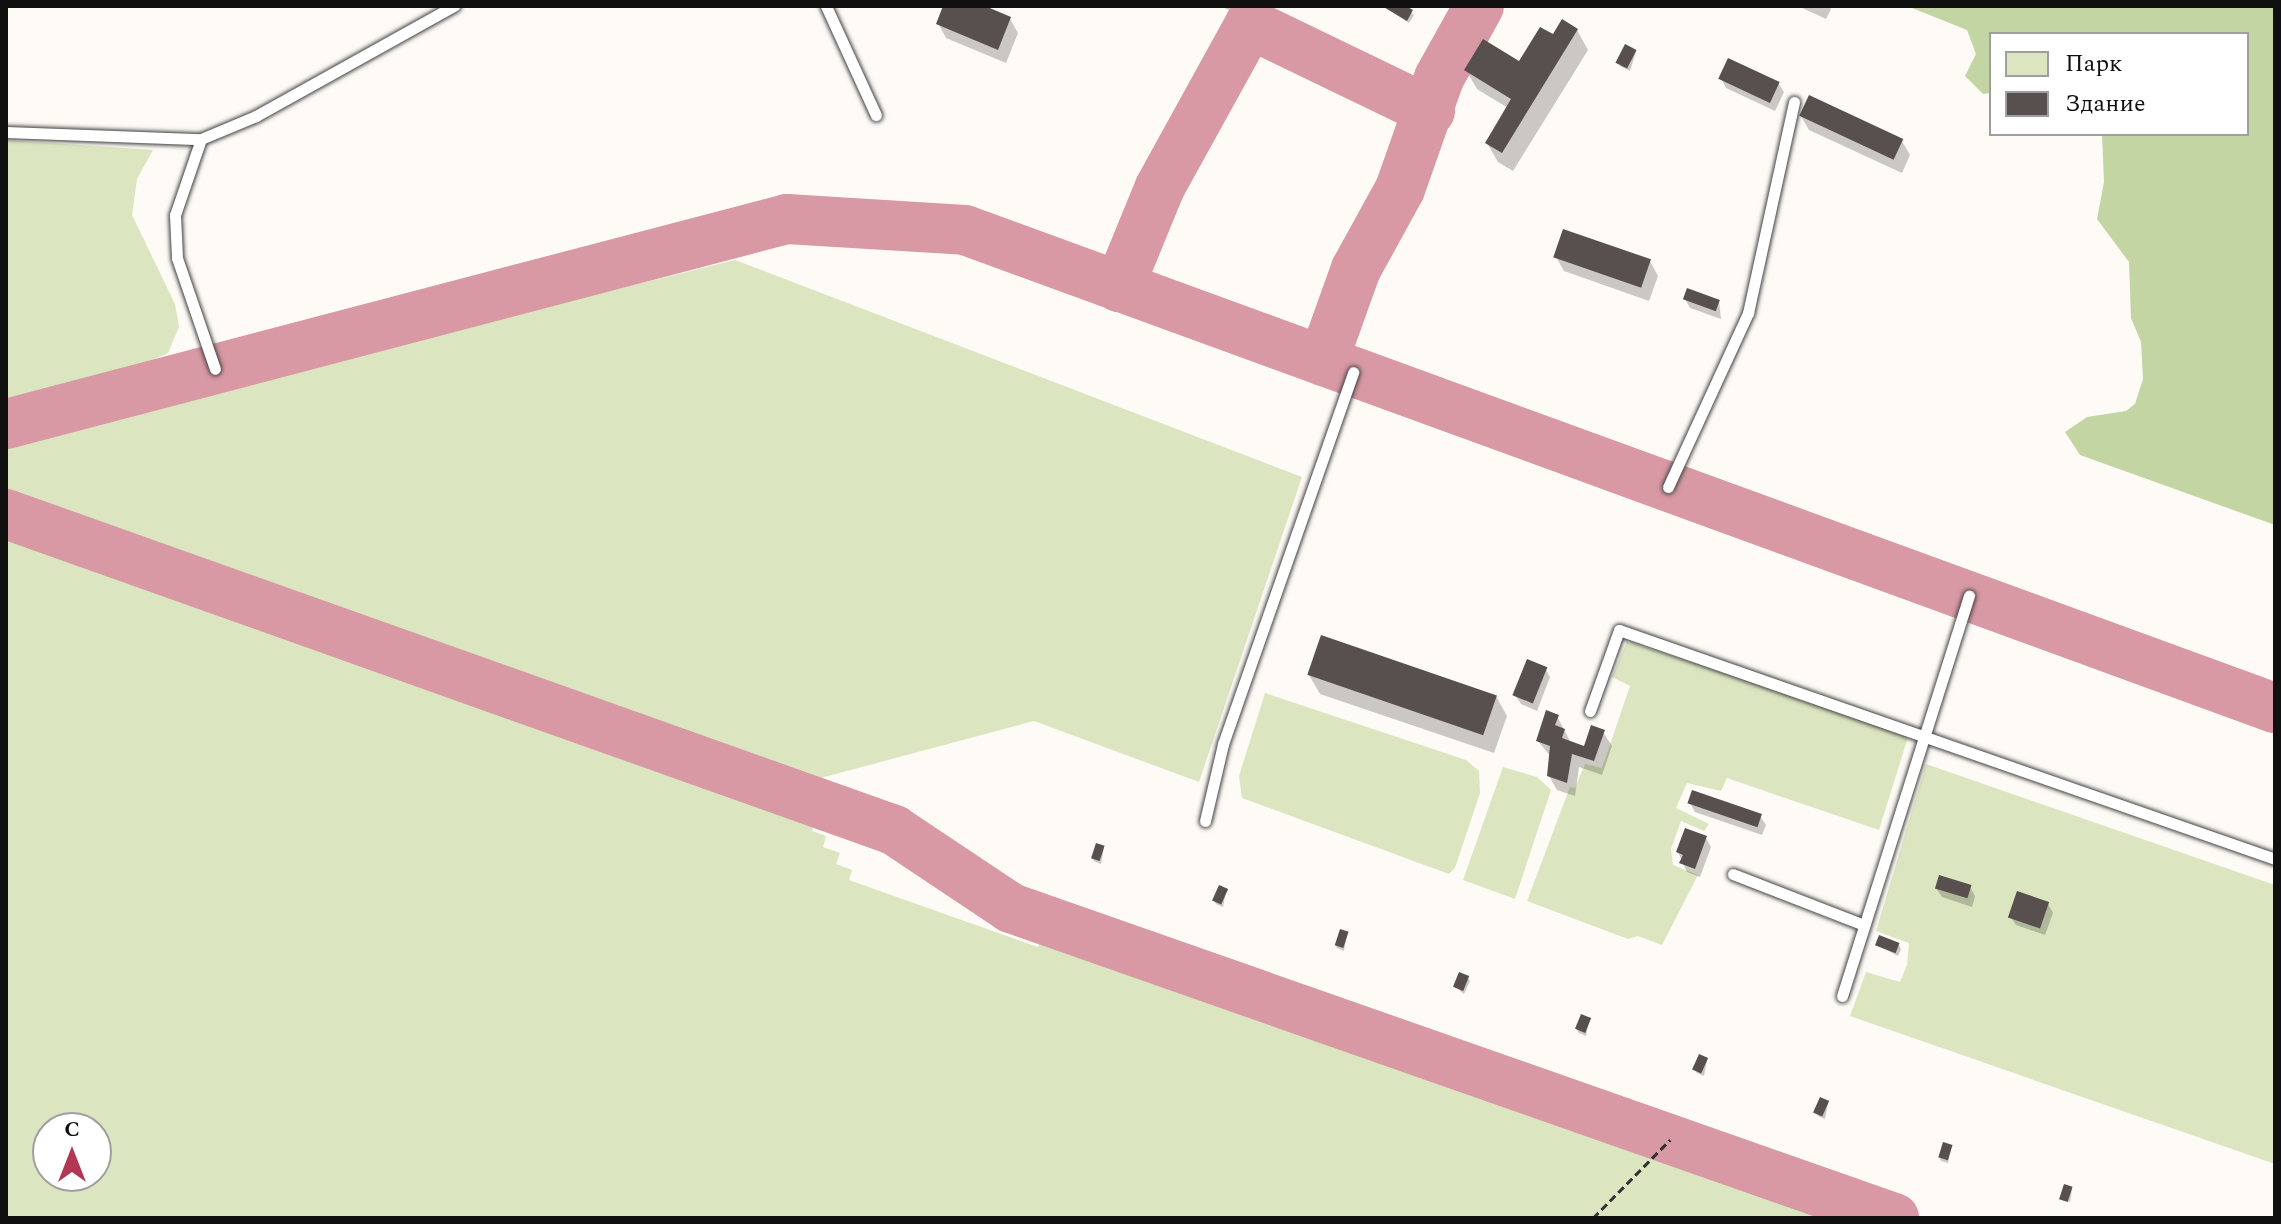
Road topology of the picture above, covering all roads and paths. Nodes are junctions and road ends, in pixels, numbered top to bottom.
1 (454, 6) edge
2 (826, 6) edge
3 (1794, 102) dead end
4 (876, 115) dead end
5 (6, 132) edge
6 (201, 139) junction
7 (215, 369) dead end
8 (1353, 372) dead end
9 (1668, 487) dead end
10 (1969, 596) dead end
11 (1590, 711) dead end
12 (1924, 733) junction
13 (1205, 821) dead end
14 (2275, 859) edge
15 (1733, 874) dead end
16 (1864, 925) junction
17 (1842, 996) dead end
18 (1670, 1140) dead end
19 (1593, 1218) edge

1 - 6 lane
2 - 4 lane
3 - 9 lane
5 - 6 lane
6 - 7 lane
8 - 13 lane
10 - 12 lane
11 - 12 lane
12 - 14 lane
12 - 16 lane
15 - 16 lane
16 - 17 lane
18 - 19 path

